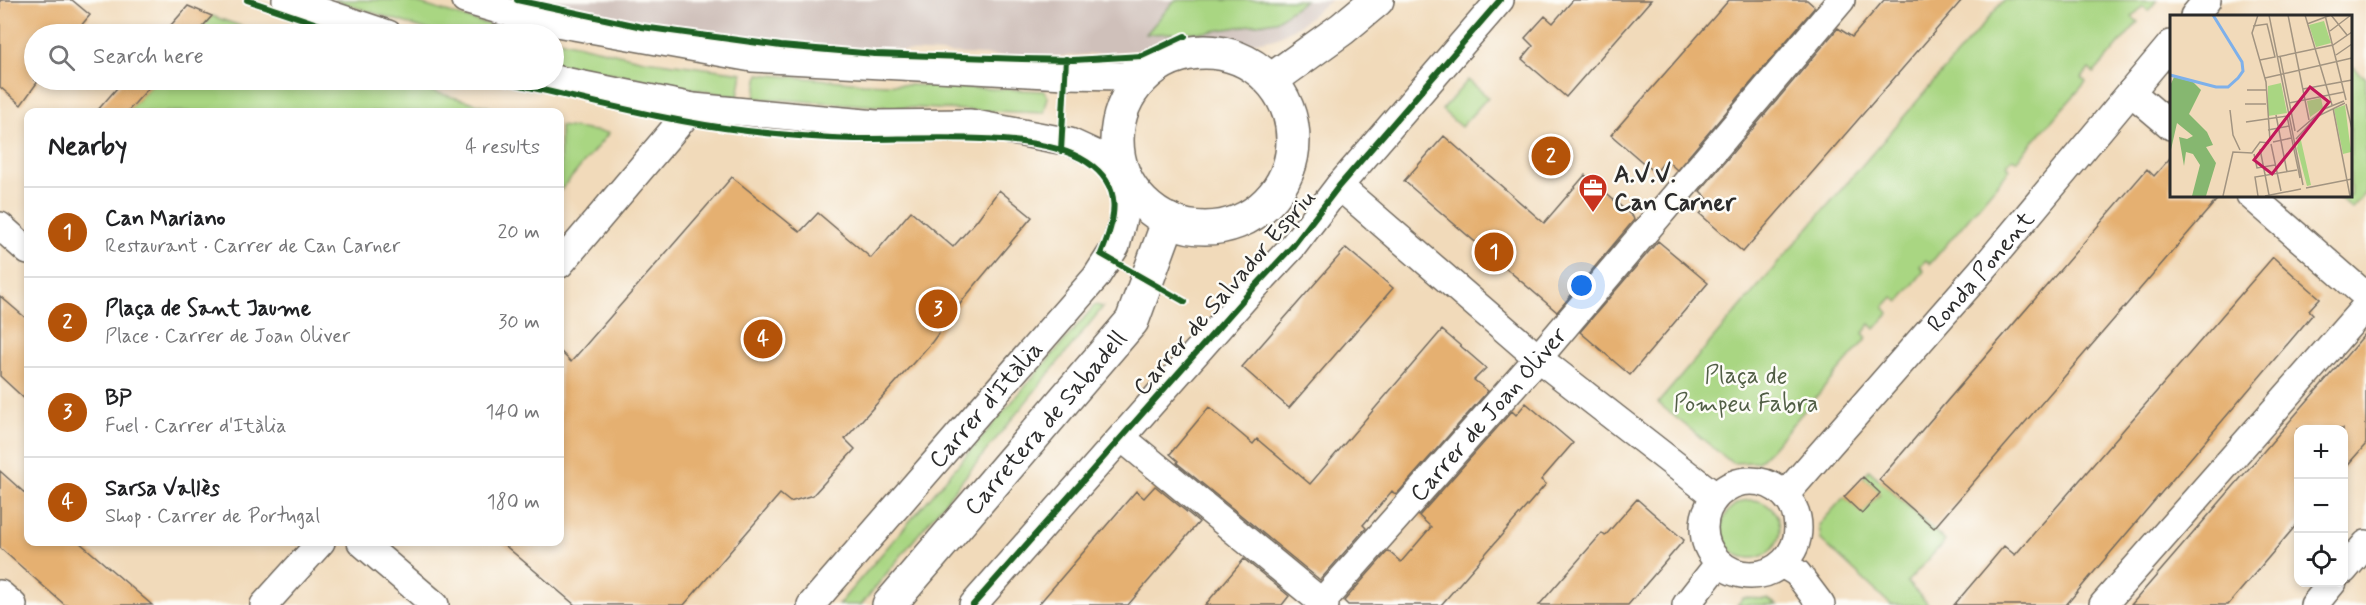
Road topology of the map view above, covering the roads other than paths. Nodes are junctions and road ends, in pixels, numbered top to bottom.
1 (286, 0) edge
2 (465, 0) edge
3 (1377, 0) edge
4 (1500, 0) edge
5 (1841, 0) edge
6 (2207, 0) edge
7 (2195, 15) edge
8 (358, 24) edge
9 (563, 24) edge
10 (564, 24) edge
11 (2170, 45) edge
12 (1148, 71) junction
13 (1271, 80) junction
14 (564, 81) edge
15 (2131, 92) junction
16 (693, 107) junction
17 (2170, 125) edge
18 (1126, 177) junction
19 (1339, 186) junction
20 (2251, 196) edge
21 (1169, 220) junction
22 (0, 226) edge
23 (24, 247) edge
24 (564, 259) edge
25 (2366, 296) edge
26 (2366, 306) edge
27 (1538, 358) junction
28 (1122, 438) junction
29 (1785, 495) junction
30 (1715, 496) junction
31 (2366, 544) edge
32 (317, 546) edge
33 (366, 546) edge
34 (1719, 563) junction
35 (1782, 564) junction
36 (2348, 564) edge
37 (2329, 587) edge
38 (0, 594) edge
39 (1322, 604) edge
40 (13, 605) edge
41 (264, 605) edge
42 (435, 605) edge
43 (811, 605) edge
44 (889, 605) edge
45 (972, 605) edge
46 (1686, 605) edge
47 (1821, 605) edge
48 (2103, 605) edge
49 (2314, 605) edge

1 - 8 street
2 - 9 street
3 - 13 street
4 - 19 street, Carrer de Salvador Espriu
5 - 27 street, Carrer de Joan Oliver
6 - 7 street
10 - 12 street
11 - 15 street, Ronda Ponent
12 - 13 street
12 - 18 street
13 - 21 street
14 - 16 street
15 - 17 street
15 - 29 street, Ronda Ponent
16 - 18 street
16 - 24 street
18 - 21 street
18 - 43 street, Carrer d'Itàlia
19 - 27 street
19 - 28 street, Carrer de Salvador Espriu
20 - 25 street
21 - 44 street, Carretera de Sabadell
22 - 23 street
26 - 48 street
27 - 30 street
27 - 39 street, Carrer de Joan Oliver
28 - 39 street
28 - 45 street, Carrer de Salvador Espriu
29 - 30 street
29 - 35 street
30 - 34 street
31 - 36 street
32 - 41 street
33 - 42 street
34 - 35 street
34 - 46 street
35 - 47 street
37 - 49 street
38 - 40 street

